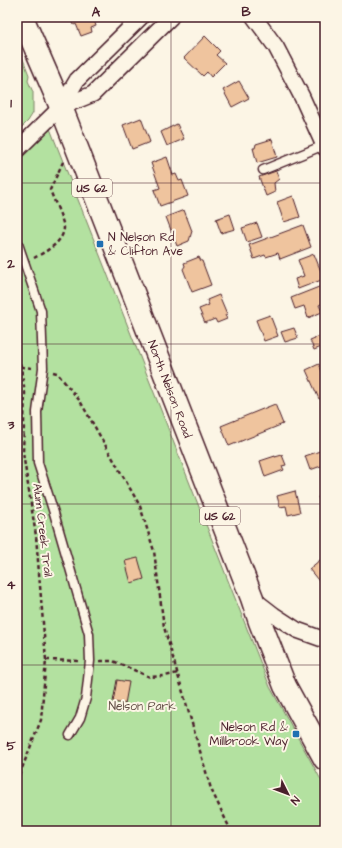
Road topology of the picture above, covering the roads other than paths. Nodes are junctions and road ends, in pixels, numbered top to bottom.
1 (22, 17) edge
2 (140, 17) edge
3 (171, 17) edge
4 (254, 17) edge
5 (61, 107) junction
6 (324, 146) edge
7 (17, 150) edge
8 (263, 170) dead end
9 (17, 241) edge
10 (252, 598) junction
11 (325, 640) edge
12 (70, 735) dead end
13 (325, 759) edge

1 - 5 main road, North Nelson Road / US 62
2 - 5 street
3 - 5 street
4 - 6 street
5 - 7 street
5 - 10 main road, North Nelson Road / US 62
6 - 8 lane
9 - 12 lane
10 - 11 street
10 - 13 main road, North Nelson Road / US 62

